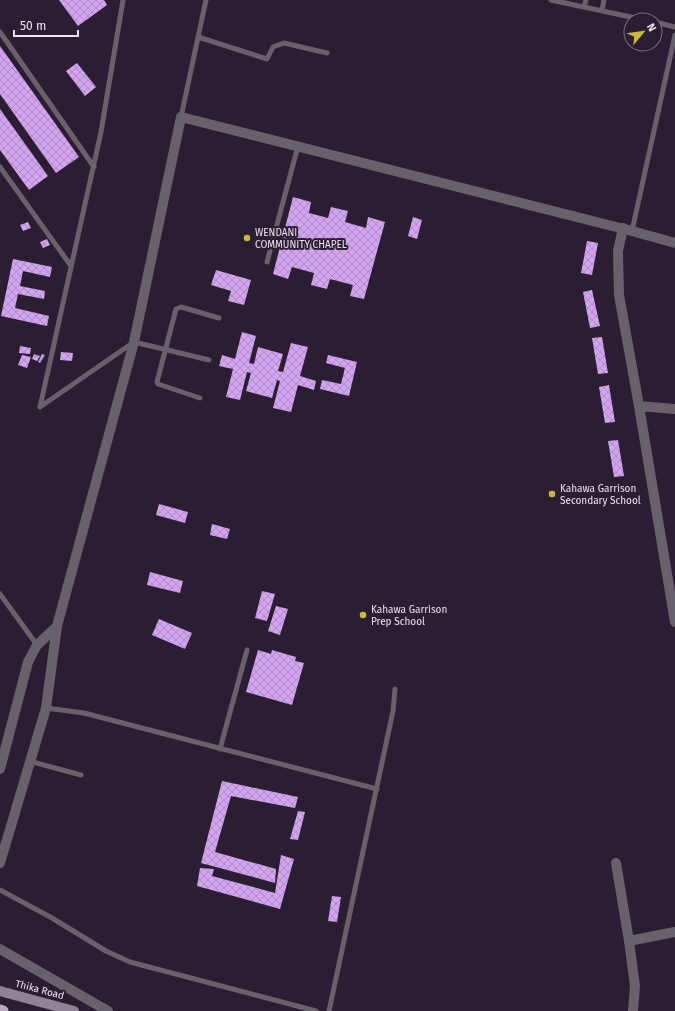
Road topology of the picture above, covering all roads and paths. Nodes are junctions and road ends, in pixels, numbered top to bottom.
1 (123, 0) edge
2 (206, 0) edge
3 (551, 0) edge
4 (586, 0) edge
5 (604, 0) edge
6 (584, 7) junction
7 (602, 10) junction
8 (623, 15) edge
9 (663, 24) edge
10 (675, 27) edge
11 (0, 32) edge
12 (675, 35) edge
13 (198, 37) junction
14 (327, 53) dead end
15 (181, 117) junction
16 (298, 146) junction
17 (94, 166) junction
18 (0, 167) edge
19 (628, 230) junction
20 (675, 243) edge
21 (267, 262) dead end
22 (71, 266) junction
23 (219, 318) dead end
24 (134, 342) junction
25 (165, 350) junction
26 (209, 360) dead end
27 (200, 398) dead end
28 (639, 406) junction
29 (675, 409) edge
30 (0, 594) edge
31 (675, 622) edge
32 (57, 626) junction
33 (37, 645) junction
34 (247, 650) dead end
35 (395, 689) dead end
36 (46, 708) junction
37 (220, 749) junction
38 (29, 761) junction
39 (0, 770) edge
40 (81, 775) dead end
41 (377, 789) junction
42 (0, 863) edge
43 (616, 863) dead end
44 (0, 890) edge
45 (675, 932) edge
46 (629, 941) junction
47 (0, 949) edge
48 (0, 991) edge
49 (0, 1010) edge
50 (3, 1011) edge
51 (74, 1011) edge
52 (108, 1011) edge
53 (316, 1011) edge
54 (329, 1011) edge
55 (633, 1011) edge

1 - 17 lane
2 - 13 lane
3 - 6 lane
4 - 6 lane
5 - 7 lane
6 - 7 lane
7 - 8 lane
9 - 10 lane
11 - 17 lane
12 - 19 lane
13 - 14 lane
13 - 15 lane
15 - 16 street
15 - 24 street
16 - 19 street
16 - 21 lane
17 - 22 lane
18 - 22 lane
19 - 20 street
19 - 28 street
22 - 24 lane
23 - 25 lane
24 - 25 lane
24 - 32 street
25 - 26 lane
25 - 27 lane
28 - 29 street
28 - 31 street
30 - 33 lane
32 - 33 street
32 - 36 street
33 - 39 street
34 - 37 lane
35 - 41 lane
36 - 37 lane
36 - 38 street
37 - 41 lane
38 - 40 lane
38 - 42 street
41 - 54 lane
43 - 46 street
44 - 53 lane
45 - 46 street
46 - 55 street
47 - 52 street
48 - 51 main road, Thika Road
49 - 50 highway

